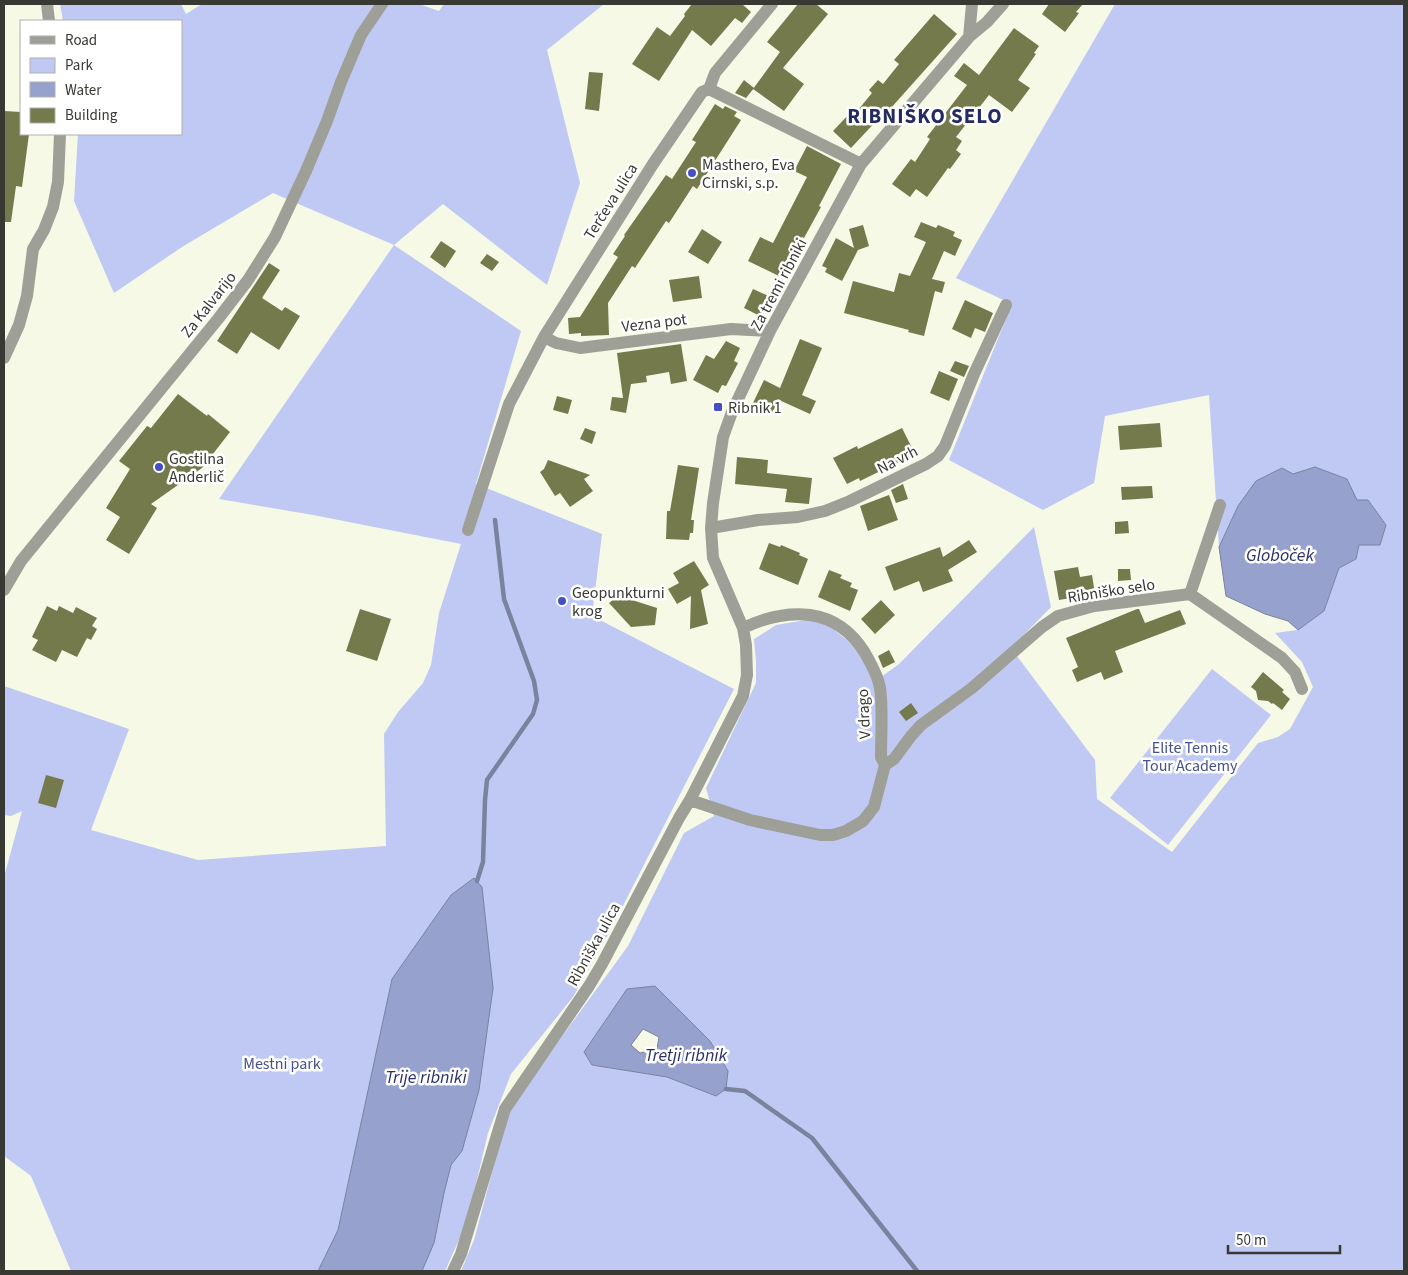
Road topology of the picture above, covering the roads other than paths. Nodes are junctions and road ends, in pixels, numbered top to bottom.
1 (47, 4) edge
2 (382, 4) edge
3 (772, 4) edge
4 (972, 4) edge
5 (1002, 4) edge
6 (49, 20) edge
7 (969, 37) junction
8 (710, 88) junction
9 (60, 135) edge
10 (861, 164) junction
11 (1006, 305) dead end
12 (770, 331) junction
13 (544, 336) junction
14 (4, 358) edge
15 (1220, 505) dead end
16 (711, 528) junction
17 (468, 530) dead end
18 (4, 590) edge
19 (1190, 594) junction
20 (743, 628) junction
21 (1302, 689) dead end
22 (885, 764) junction
23 (690, 800) junction
24 (453, 1271) edge

1 - 6 street
2 - 18 street, Za Kalvarijo
3 - 8 street, Terčeva ulica
4 - 7 street
5 - 7 street, Za tremi ribniki
7 - 10 street, Za tremi ribniki
8 - 10 street
8 - 13 street, Terčeva ulica
9 - 14 street
10 - 12 street, Za tremi ribniki
11 - 16 street, Na vrh
12 - 13 street, Vezna pot
12 - 16 street, Za tremi ribniki
13 - 17 street, Terčeva ulica
15 - 19 street
16 - 20 street, Za tremi ribniki
19 - 21 street
19 - 22 street, Ribniško selo
20 - 22 street, V drago
20 - 23 street, Ribniška ulica
22 - 23 street
23 - 24 street, Ribniška ulica

